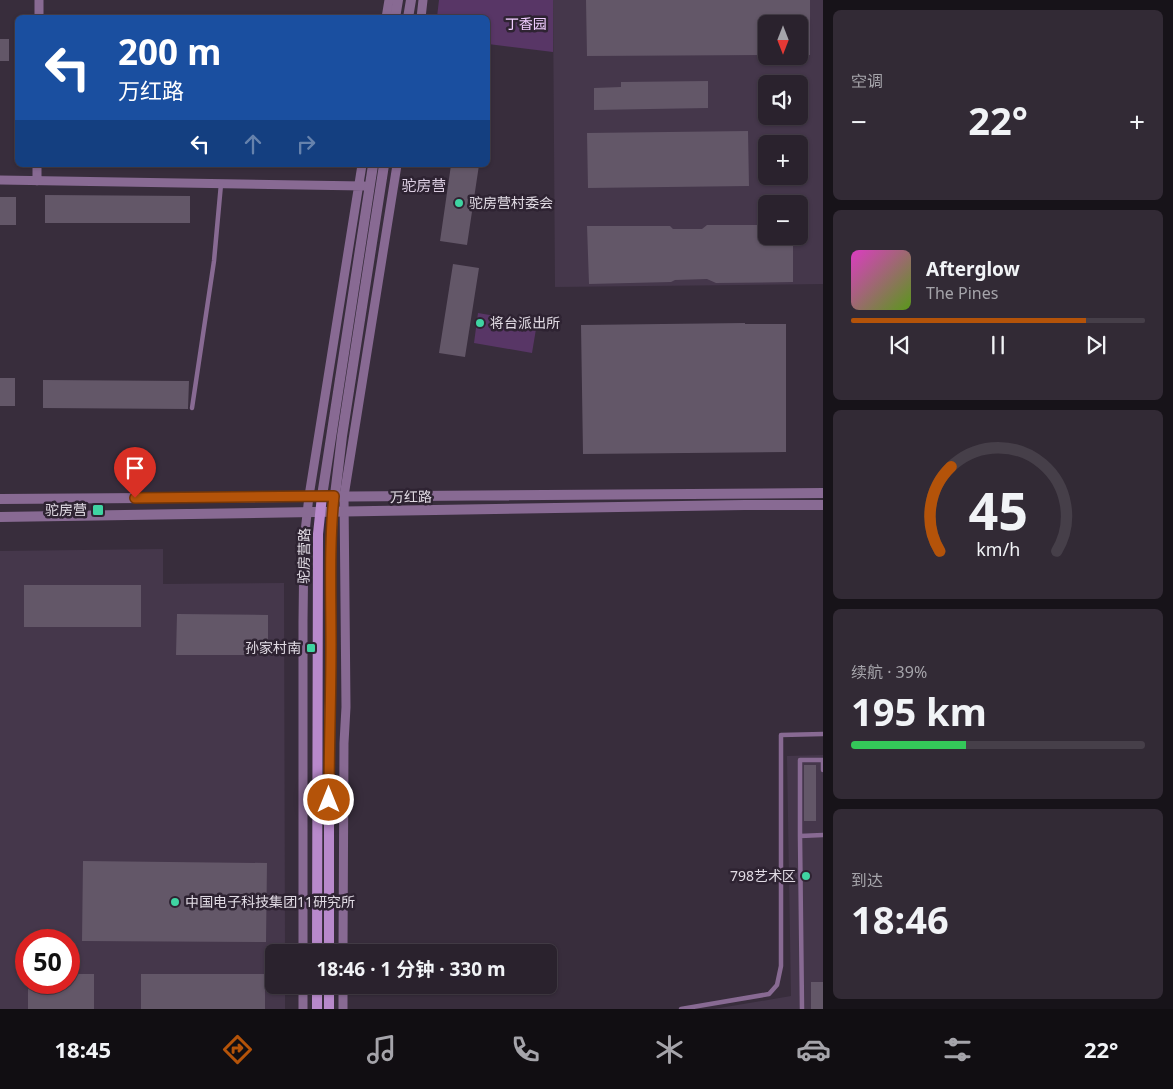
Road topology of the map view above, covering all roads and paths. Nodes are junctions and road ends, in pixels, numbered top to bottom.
1 (39, 0) edge
2 (389, 0) edge
3 (398, 0) edge
4 (411, 0) edge
5 (423, 0) edge
6 (39, 15) edge
7 (386, 15) edge
8 (396, 15) edge
9 (408, 15) edge
10 (421, 15) edge
11 (37, 167) edge
12 (362, 167) edge
13 (372, 167) edge
14 (384, 167) edge
15 (397, 167) edge
16 (0, 180) edge
17 (37, 180) junction
18 (221, 184) junction
19 (364, 186) junction
20 (192, 408) dead end
21 (823, 492) edge
22 (309, 496) junction
23 (322, 496) junction
24 (339, 496) junction
25 (0, 499) edge
26 (823, 505) edge
27 (344, 511) junction
28 (307, 512) junction
29 (320, 512) junction
30 (333, 512) junction
31 (0, 517) edge
32 (823, 734) edge
33 (823, 770) edge
34 (800, 836) junction
35 (823, 836) edge
36 (303, 944) edge
37 (317, 944) edge
38 (329, 944) edge
39 (343, 944) edge
40 (303, 994) edge
41 (317, 994) edge
42 (329, 994) edge
43 (343, 994) edge
44 (303, 1009) edge
45 (317, 1009) edge
46 (329, 1009) edge
47 (343, 1009) edge
48 (681, 1009) edge
49 (802, 1009) edge

1 - 6 street
2 - 7 street
3 - 8 street
4 - 9 street
5 - 10 street
11 - 17 street
12 - 19 street
13 - 19 street, 驼房营路
14 - 24 street, 驼房营路
15 - 24 street
16 - 17 street
17 - 18 street
18 - 19 street
18 - 20 lane
19 - 22 street
19 - 23 street, 驼房营路
21 - 24 street, 万红路
22 - 23 street, 万红路
22 - 25 street, 万红路
22 - 28 street
23 - 24 street, 万红路
23 - 29 main road, 驼房营路
24 - 27 street
24 - 30 street, 驼房营路
26 - 27 street, 万红路
27 - 30 street, 万红路
27 - 39 street
28 - 29 street, 万红路
28 - 31 street, 万红路
28 - 36 street
29 - 30 street, 万红路
29 - 37 main road, 驼房营路
30 - 38 main road, 驼房营路
32 - 48 lane
33 - 34 lane
34 - 35 lane
34 - 49 lane
40 - 44 street
41 - 45 main road
42 - 46 main road
43 - 47 street

